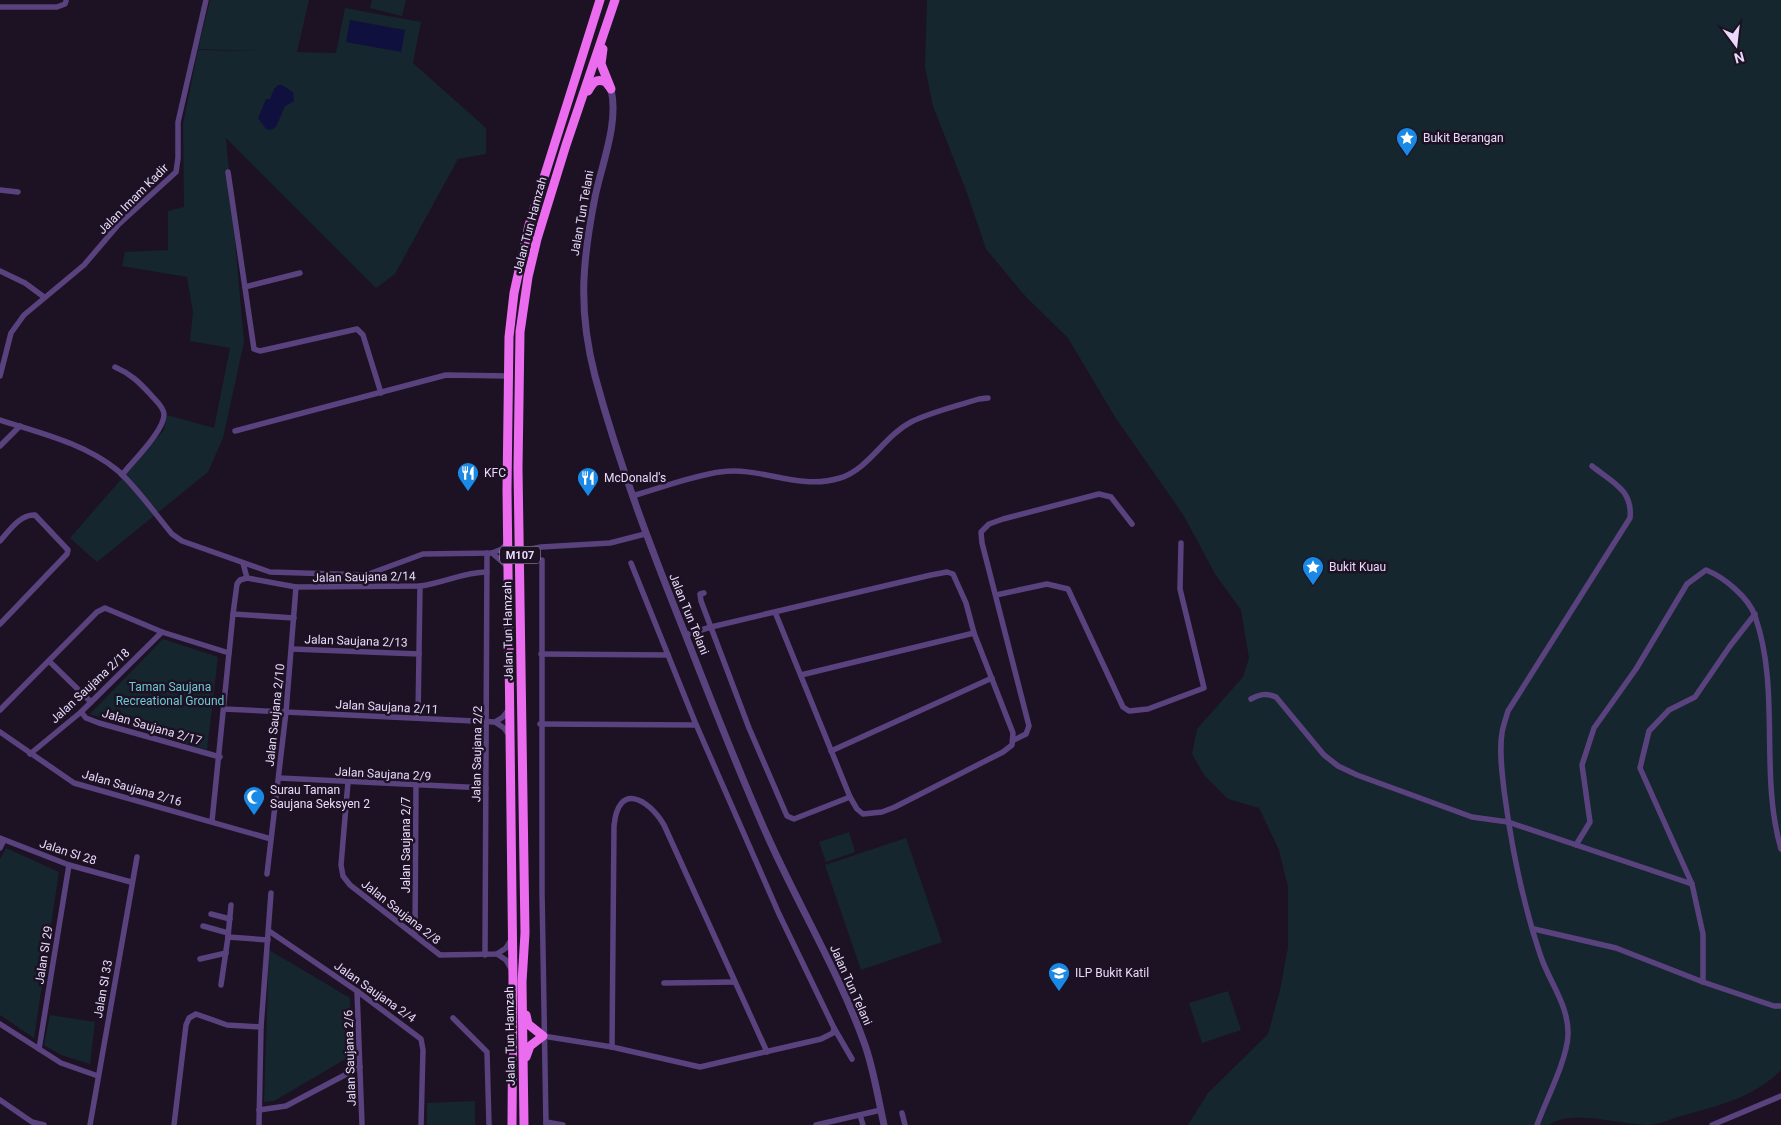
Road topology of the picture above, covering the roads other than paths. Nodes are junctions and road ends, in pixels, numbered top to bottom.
1 (206, 0) edge
2 (600, 0) edge
3 (616, 0) edge
4 (66, 1) dead end
5 (0, 7) edge
6 (611, 89) junction
7 (566, 145) junction
8 (228, 172) dead end
9 (0, 190) edge
10 (18, 192) dead end
11 (0, 271) edge
12 (300, 274) dead end
13 (245, 287) junction
14 (44, 297) junction
15 (114, 367) dead end
16 (0, 376) edge
17 (508, 376) junction
18 (381, 393) junction
19 (988, 398) dead end
20 (0, 420) edge
21 (20, 426) junction
22 (235, 431) dead end
23 (0, 446) edge
24 (1592, 466) dead end
25 (122, 475) junction
26 (632, 496) junction
27 (1132, 524) dead end
28 (645, 534) junction
29 (0, 540) edge
30 (508, 541) junction
31 (1181, 543) dead end
32 (520, 551) junction
33 (490, 553) junction
34 (542, 560) dead end
35 (243, 563) junction
36 (631, 563) dead end
37 (508, 568) junction
38 (487, 572) junction
39 (247, 578) junction
40 (420, 586) junction
41 (296, 588) junction
42 (704, 593) dead end
43 (996, 595) junction
44 (774, 612) junction
45 (233, 614) junction
46 (1755, 614) junction
47 (294, 618) junction
48 (0, 624) edge
49 (711, 627) junction
50 (162, 632) junction
51 (974, 633) junction
52 (685, 635) junction
53 (292, 649) junction
54 (229, 652) junction
55 (419, 654) junction
56 (541, 654) junction
57 (668, 655) junction
58 (49, 661) junction
59 (801, 676) junction
60 (992, 678) junction
61 (1251, 699) dead end
62 (91, 702) junction
63 (224, 708) junction
64 (510, 708) junction
65 (0, 710) edge
66 (81, 712) junction
67 (286, 712) junction
68 (418, 718) junction
69 (488, 722) junction
70 (495, 722) junction
71 (540, 724) junction
72 (696, 725) junction
73 (0, 732) edge
74 (510, 737) junction
75 (1014, 740) junction
76 (831, 751) junction
77 (30, 754) junction
78 (220, 757) junction
79 (279, 778) junction
80 (348, 782) junction
81 (416, 786) junction
82 (486, 788) junction
83 (850, 797) junction
84 (212, 821) junction
85 (1508, 822) junction
86 (2, 839) edge
87 (271, 839) junction
88 (1576, 845) junction
89 (0, 848) edge
90 (1781, 849) edge
91 (137, 857) dead end
92 (69, 865) junction
93 (267, 874) dead end
94 (131, 882) junction
95 (1692, 884) junction
96 (271, 893) dead end
97 (231, 905) dead end
98 (211, 914) dead end
99 (230, 919) junction
100 (203, 926) dead end
101 (1534, 929) junction
102 (269, 932) junction
103 (525, 933) junction
104 (228, 935) junction
105 (416, 936) junction
106 (512, 939) junction
107 (268, 940) junction
108 (226, 953) junction
109 (497, 954) junction
110 (485, 955) junction
111 (200, 959) dead end
112 (513, 971) junction
113 (735, 982) junction
114 (1703, 982) junction
115 (664, 983) dead end
116 (221, 985) dead end
117 (357, 991) junction
118 (1781, 1006) edge
119 (453, 1018) dead end
120 (0, 1024) edge
121 (261, 1027) junction
122 (834, 1028) junction
123 (543, 1036) junction
124 (612, 1047) junction
125 (39, 1049) junction
126 (767, 1052) junction
127 (852, 1059) dead end
128 (360, 1067) junction
129 (511, 1074) junction
130 (98, 1076) junction
131 (1781, 1096) edge
132 (0, 1100) edge
133 (524, 1106) junction
134 (259, 1110) junction
135 (881, 1110) junction
136 (902, 1113) dead end
137 (860, 1114) junction
138 (546, 1123) edge
139 (44, 1125) edge
140 (90, 1125) edge
141 (174, 1125) edge
142 (259, 1125) edge
143 (362, 1125) edge
144 (421, 1125) edge
145 (489, 1125) edge
146 (507, 1125) edge
147 (512, 1125) edge
148 (524, 1125) edge
149 (564, 1125) edge
150 (816, 1125) edge
151 (863, 1125) edge
152 (884, 1125) edge
153 (905, 1125) edge
154 (1538, 1125) edge
155 (1712, 1125) edge

1 - 14 street, Jalan Imam Kadir
2 - 17 main road, Jalan Tun Hamzah / M107
3 - 6 main road
3 - 7 main road, Jalan Tun Hamzah / M107
4 - 5 street
6 - 7 main road
6 - 26 street, Jalan Tun Telani
7 - 32 main road, Jalan Tun Hamzah / M107
8 - 13 street
9 - 10 street
11 - 14 street
12 - 13 street
13 - 18 street
14 - 16 street, Jalan Imam Kadir
15 - 25 street
17 - 18 street
17 - 30 main road, Jalan Tun Hamzah / M107
18 - 22 street
19 - 26 street
20 - 21 street
21 - 23 street
21 - 25 street
24 - 85 street
25 - 35 street
26 - 28 street, Jalan Tun Telani
27 - 43 street
28 - 32 street
28 - 52 street, Jalan Tun Telani
29 - 48 street
30 - 33 street
30 - 37 main road, Jalan Tun Hamzah / M107
31 - 43 street
32 - 103 main road, Jalan Tun Hamzah / M107
33 - 35 street
33 - 37 street
33 - 38 street, Jalan Saujana 2/2
34 - 56 street
35 - 39 street
36 - 57 street
37 - 64 main road, Jalan Tun Hamzah / M107
38 - 40 street, Jalan Saujana 2/14
38 - 69 street, Jalan Saujana 2/2
39 - 41 street, Jalan Saujana 2/14
39 - 45 street, Jalan Saujana 2/14
40 - 41 street, Jalan Saujana 2/14
40 - 55 street
41 - 47 street, Jalan Saujana 2/10
42 - 49 street
43 - 75 street
44 - 49 street
44 - 51 street
44 - 59 street
45 - 47 street
45 - 54 street
46 - 88 street
46 - 90 street
46 - 95 street
47 - 53 street, Jalan Saujana 2/10
49 - 52 street
49 - 83 street
50 - 54 street
50 - 58 street
50 - 62 street, Jalan Saujana 2/18
51 - 59 street
51 - 60 street
52 - 135 street, Jalan Tun Telani
53 - 55 street, Jalan Saujana 2/13
53 - 67 street, Jalan Saujana 2/10
54 - 63 street
55 - 68 street
56 - 57 street
56 - 71 street
57 - 72 street
58 - 62 street
58 - 65 street
59 - 76 street
60 - 75 street
60 - 76 street
61 - 85 street
62 - 66 street, Jalan Saujana 2/18
63 - 67 street, Jalan Saujana 2/11
63 - 78 street
64 - 70 street
64 - 74 main road, Jalan Tun Hamzah / M107
66 - 77 street, Jalan Saujana 2/18
66 - 78 street, Jalan Saujana 2/17
67 - 68 street, Jalan Saujana 2/11
67 - 79 street, Jalan Saujana 2/10
68 - 69 street, Jalan Saujana 2/11
69 - 70 street, Jalan Saujana 2/11
69 - 82 street, Jalan Saujana 2/2
70 - 74 street
71 - 72 street
71 - 123 street
72 - 122 street
73 - 77 street, Jalan Saujana 2/16
74 - 106 main road, Jalan Tun Hamzah / M107
75 - 83 street
76 - 83 street
77 - 84 street, Jalan Saujana 2/16
78 - 84 street
79 - 80 street, Jalan Saujana 2/9
79 - 87 street, Jalan Saujana 2/10
80 - 81 street, Jalan Saujana 2/9
80 - 105 street, Jalan Saujana 2/8
81 - 82 street, Jalan Saujana 2/9
81 - 105 street, Jalan Saujana 2/7
82 - 110 street, Jalan Saujana 2/2
84 - 87 street, Jalan Saujana 2/16
85 - 88 street
85 - 101 street
86 - 89 street
86 - 92 street, Jalan SI 28
87 - 93 street, Jalan Saujana 2/10
88 - 95 street
91 - 94 street, Jalan SI 33
92 - 94 street, Jalan SI 28
92 - 125 street, Jalan SI 29
94 - 130 street, Jalan SI 33
95 - 114 street
96 - 102 street
97 - 99 street
98 - 99 street
99 - 104 street
100 - 104 street
101 - 114 street
101 - 154 street
102 - 107 street
102 - 117 street, Jalan Saujana 2/4
103 - 123 main road
103 - 133 main road, Jalan Tun Hamzah / M107
104 - 107 street
104 - 108 street
105 - 110 street, Jalan Saujana 2/8
106 - 109 street
106 - 112 main road, Jalan Tun Hamzah / M107
107 - 121 street
108 - 111 street
108 - 116 street
109 - 110 street, Jalan Saujana 2/8
109 - 112 street
112 - 129 main road, Jalan Tun Hamzah / M107
113 - 115 street
113 - 124 street
113 - 126 street
114 - 118 street
117 - 128 street, Jalan Saujana 2/6
117 - 144 street, Jalan Saujana 2/4
119 - 145 street
120 - 125 street
121 - 134 street
121 - 141 street
122 - 126 street
122 - 127 street
123 - 124 street
123 - 133 main road
123 - 138 street
124 - 126 street
125 - 130 street
128 - 134 street
128 - 143 street, Jalan Saujana 2/6
129 - 146 main road
129 - 147 main road, Jalan Tun Hamzah / M107
130 - 140 street, Jalan SI 33
131 - 155 street
132 - 139 street
133 - 148 main road, Jalan Tun Hamzah / M107
134 - 142 street
135 - 137 street
135 - 152 street, Jalan Tun Telani
136 - 153 street
137 - 150 street
137 - 151 street
138 - 149 street

